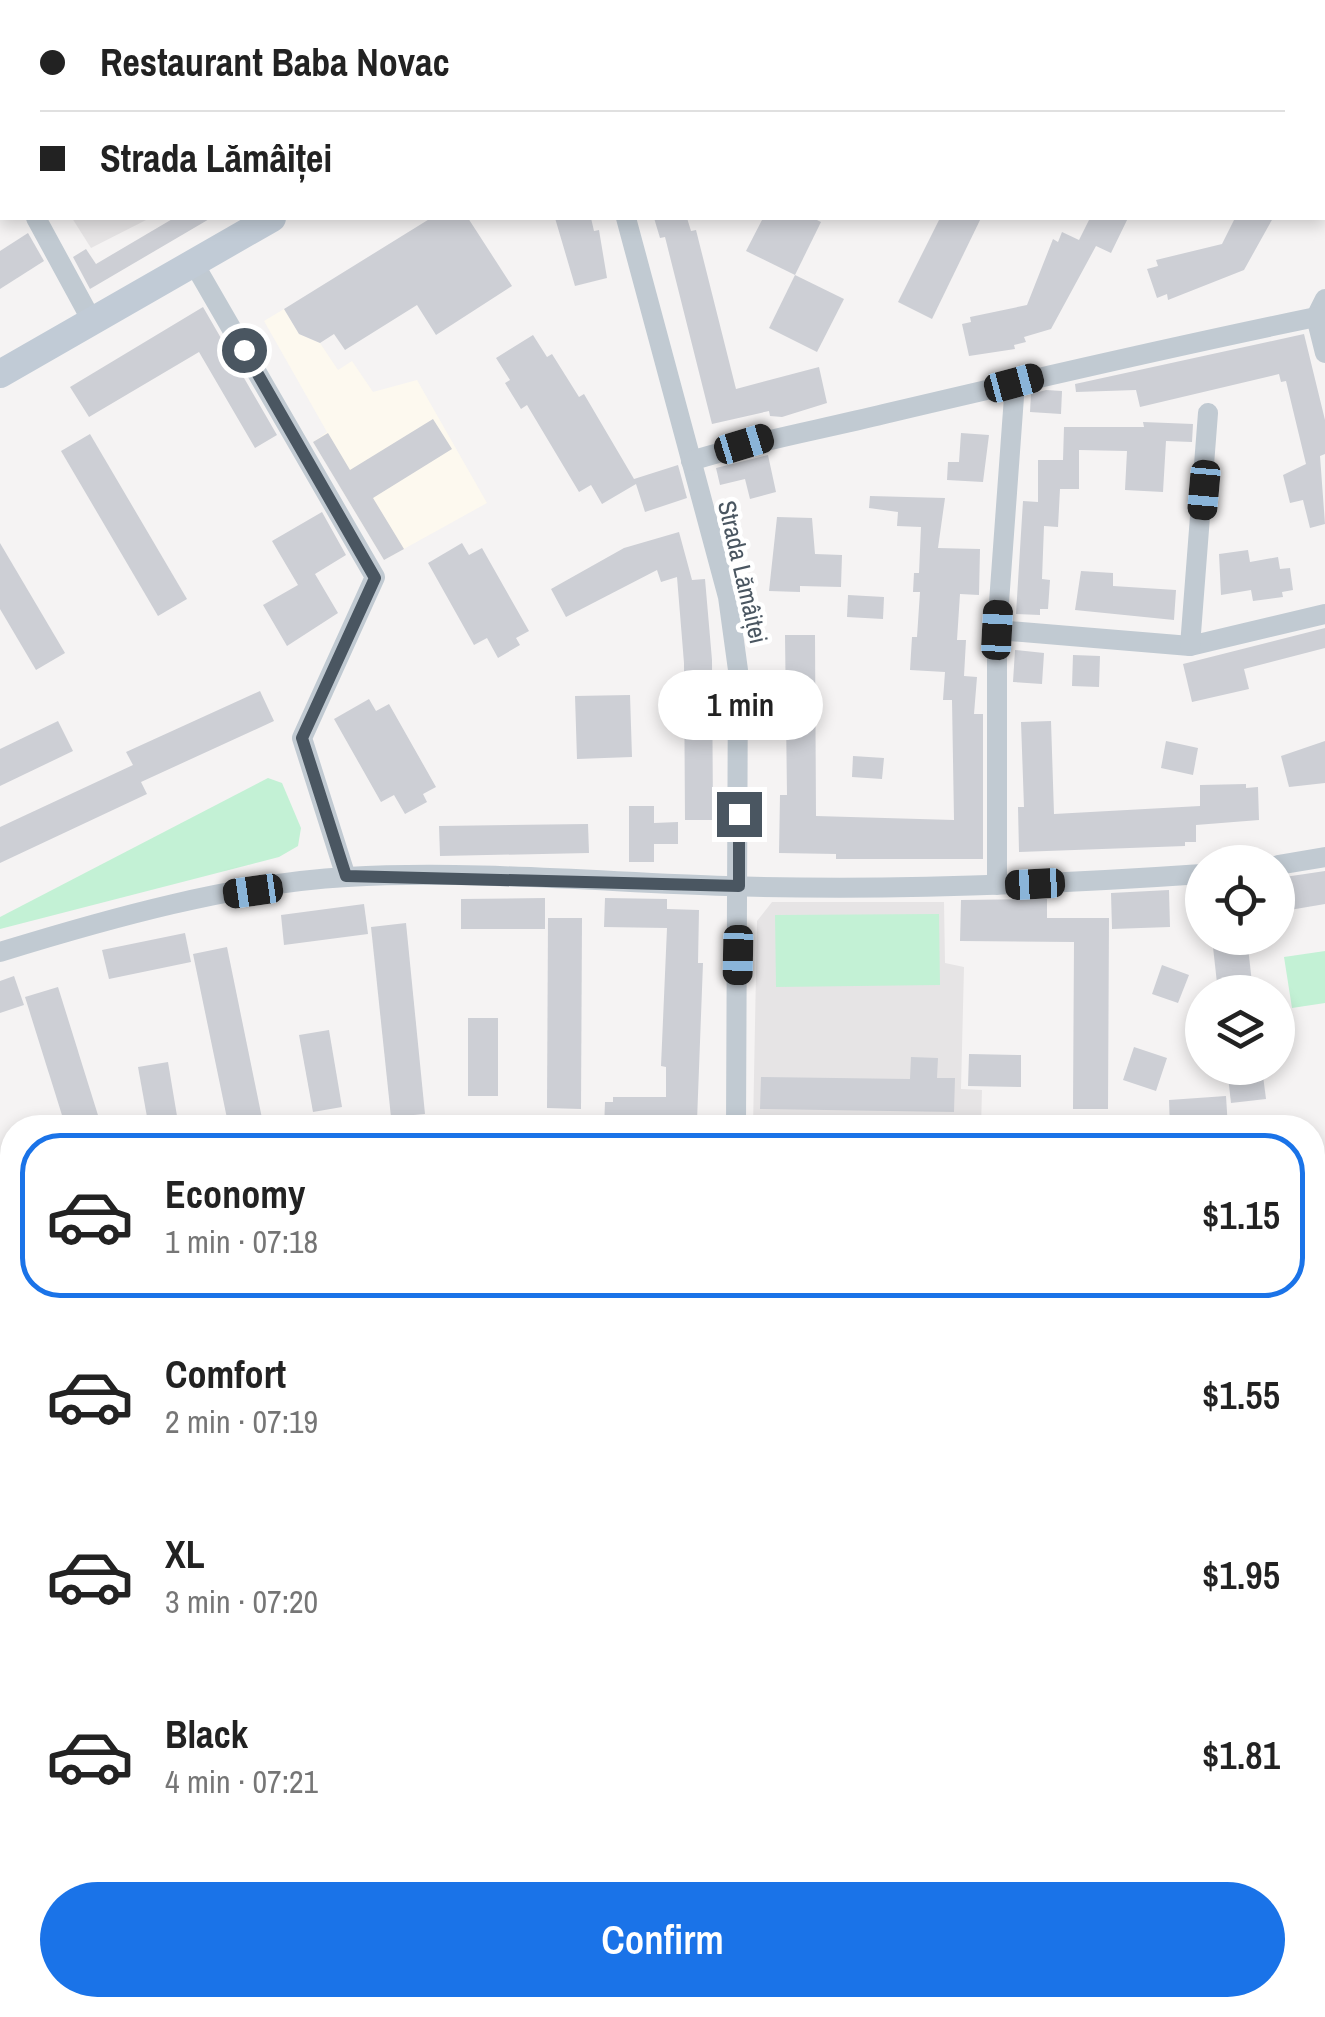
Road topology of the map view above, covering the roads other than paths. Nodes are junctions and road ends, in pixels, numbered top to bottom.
1 (37, 220) edge
2 (268, 220) edge
3 (627, 220) edge
4 (193, 262) junction
5 (1321, 308) edge
6 (92, 321) junction
7 (1325, 353) edge
8 (0, 374) edge
9 (1014, 383) junction
10 (1208, 413) dead end
11 (691, 461) junction
12 (1325, 614) edge
13 (997, 630) junction
14 (1190, 646) junction
15 (1325, 857) edge
16 (1295, 862) edge
17 (1185, 875) edge
18 (346, 876) junction
19 (997, 885) junction
20 (739, 886) junction
21 (0, 952) edge
22 (736, 1115) edge

1 - 6 street
2 - 4 street
3 - 11 street, Strada Lămâiței
4 - 6 street
4 - 18 street
5 - 7 street
5 - 9 street
6 - 8 street
9 - 11 street
9 - 13 street
10 - 14 street
11 - 20 street, Strada Lămâiței
12 - 14 street
13 - 14 street
13 - 19 street
15 - 16 street
17 - 19 street
18 - 20 street
18 - 21 street
19 - 20 street
20 - 22 street, Strada Lămâiței

